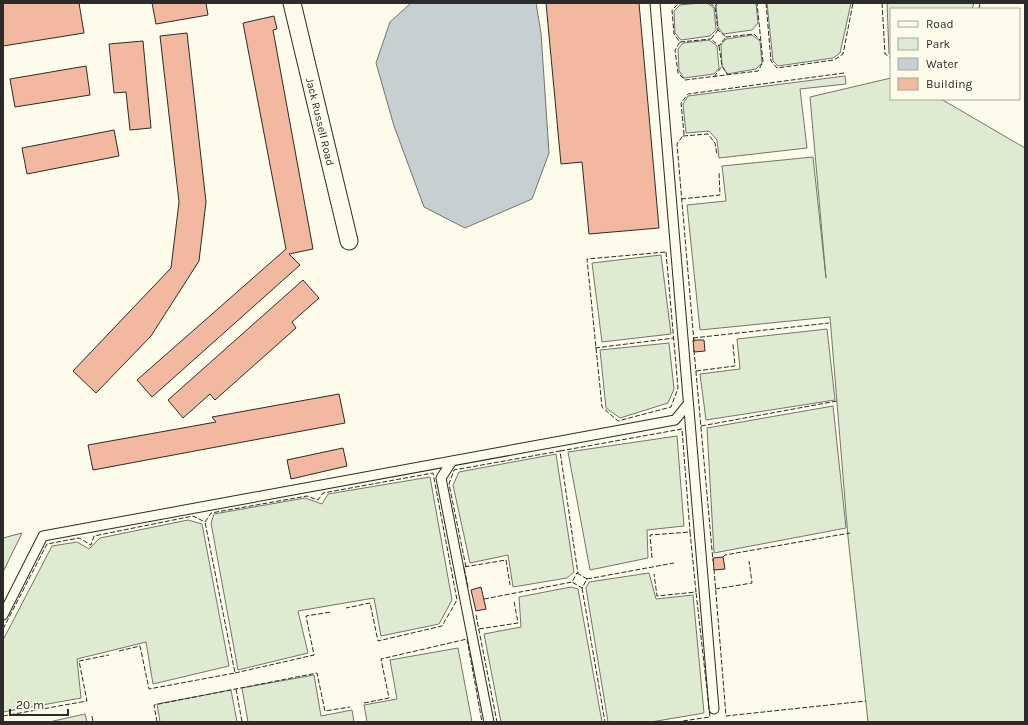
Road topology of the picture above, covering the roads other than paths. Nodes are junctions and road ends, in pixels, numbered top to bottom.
1 (292, 3) edge
2 (655, 3) edge
3 (349, 241) dead end
4 (688, 404) junction
5 (452, 461) junction
6 (3, 615) edge
7 (714, 709) dead end
8 (490, 722) edge

1 - 3 street, Jack Russell Road
2 - 4 lane
4 - 5 lane
4 - 7 lane
5 - 6 lane
5 - 8 lane

